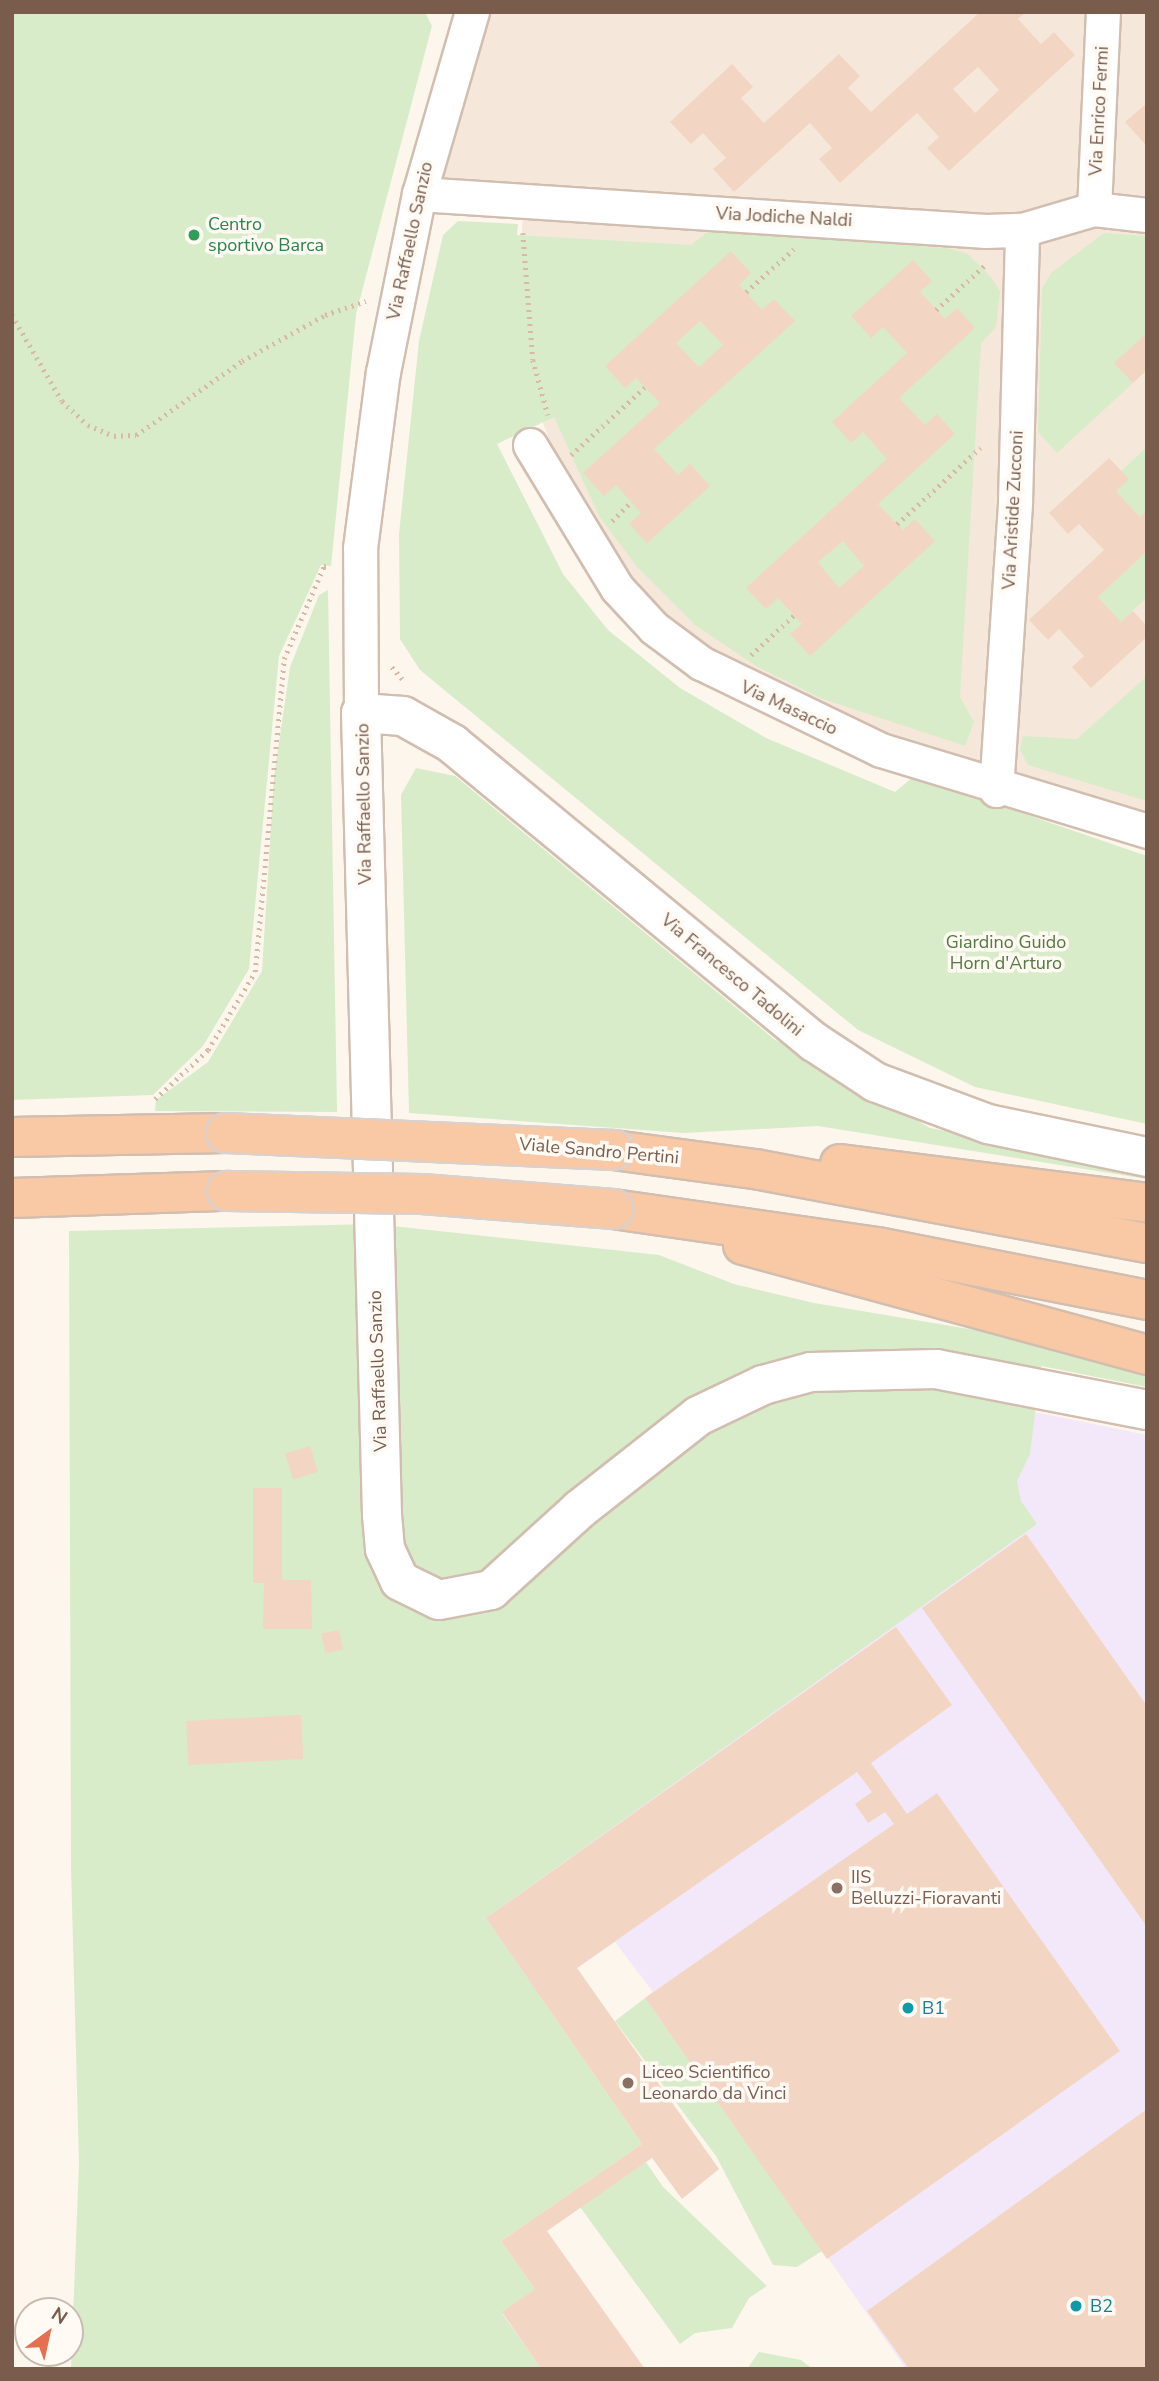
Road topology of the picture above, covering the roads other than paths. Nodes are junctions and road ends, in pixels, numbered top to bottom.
1 (472, 12) edge
2 (1103, 12) edge
3 (419, 194) junction
4 (1094, 209) junction
5 (1147, 215) edge
6 (1022, 230) junction
7 (530, 445) dead end
8 (361, 713) junction
9 (996, 789) junction
10 (1147, 831) edge
11 (28, 1136) edge
12 (1147, 1157) edge
13 (755, 1169) junction
14 (30, 1197) edge
15 (1147, 1203) edge
16 (654, 1216) junction
17 (1147, 1243) edge
18 (1147, 1300) edge
19 (1147, 1355) edge
20 (1147, 1410) edge

1 - 3 street, Via Raffaello Sanzio
2 - 4 street, Via Enrico Fermi
3 - 6 street, Via Jodiche Naldi
3 - 8 street, Via Raffaello Sanzio
4 - 5 street, Via Jodiche Naldi
4 - 6 street, Via Jodiche Naldi
6 - 9 street, Via Aristide Zucconi
7 - 9 street, Via Masaccio
8 - 12 street, Via Francesco Tadolini
8 - 20 street, Via Raffaello Sanzio
9 - 10 street, Via Masaccio
11 - 13 highway, Viale Sandro Pertini, bridge
13 - 15 highway
13 - 17 highway, Viale Sandro Pertini
14 - 16 highway, bridge
16 - 18 highway
16 - 19 highway

